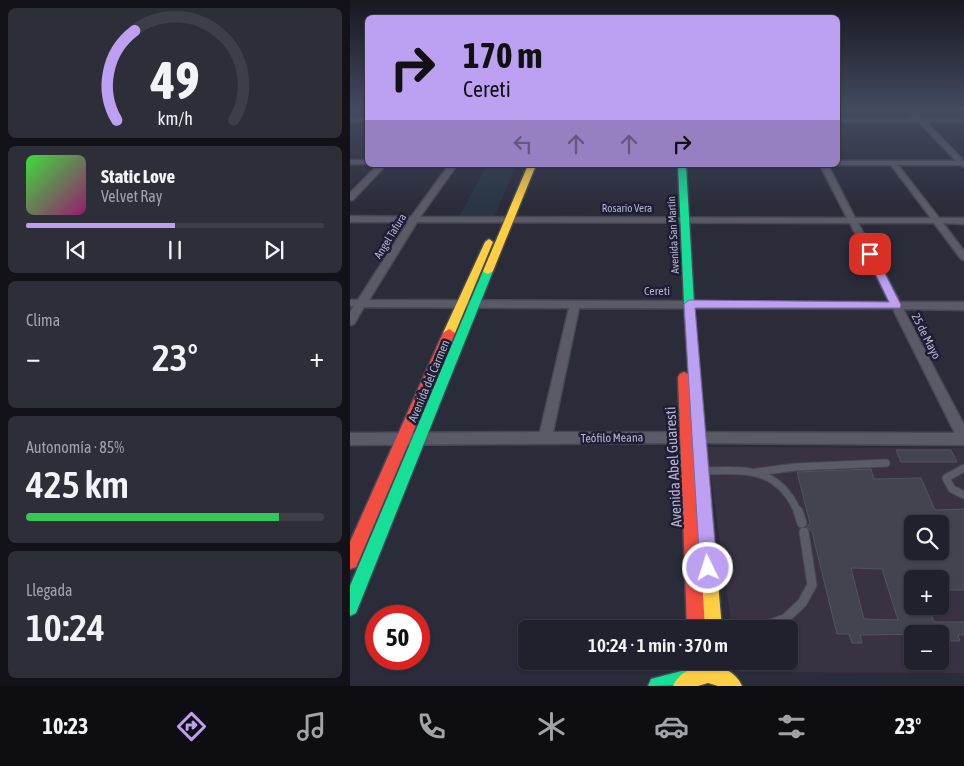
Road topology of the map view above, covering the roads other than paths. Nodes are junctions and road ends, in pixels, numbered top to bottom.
1 (943, 142) edge
2 (350, 162) edge
3 (365, 162) edge
4 (840, 163) edge
5 (893, 163) junction
6 (964, 164) edge
7 (380, 167) edge
8 (451, 167) edge
9 (521, 167) edge
10 (531, 167) edge
11 (674, 167) edge
12 (682, 167) edge
13 (825, 167) edge
14 (350, 198) edge
15 (350, 219) edge
16 (414, 219) junction
17 (505, 219) junction
18 (680, 220) junction
19 (853, 220) junction
20 (937, 220) junction
21 (964, 221) edge
22 (964, 257) edge
23 (350, 303) edge
24 (362, 304) junction
25 (463, 304) junction
26 (476, 304) junction
27 (575, 304) junction
28 (685, 304) junction
29 (896, 305) junction
30 (964, 306) edge
31 (350, 321) edge
32 (693, 437) junction
33 (545, 438) junction
34 (350, 439) edge
35 (403, 439) junction
36 (419, 439) junction
37 (964, 439) edge
38 (886, 463) dead end
39 (964, 468) edge
40 (701, 471) junction
41 (757, 472) junction
42 (964, 494) edge
43 (350, 560) edge
44 (350, 607) edge
45 (696, 620) edge
46 (712, 620) edge
47 (782, 620) edge
48 (706, 670) edge
49 (718, 670) edge
50 (692, 675) edge
51 (730, 684) edge
52 (658, 686) edge
53 (748, 686) edge

1 - 6 street
2 - 3 street
4 - 5 street
5 - 6 street
5 - 20 street
7 - 14 street
8 - 16 street, Angel Tafura
9 - 17 main road, Avenida del Carmen
10 - 17 main road, Avenida del Carmen
11 - 18 main road, Avenida San Martín
12 - 18 main road, Avenida San Martín
13 - 19 street, 25 de Mayo
15 - 16 street, Rosario Vera
16 - 17 street, Rosario Vera
16 - 24 street, Angel Tafura
17 - 18 street, Rosario Vera
17 - 25 main road, Avenida del Carmen
17 - 26 main road, Avenida del Carmen
18 - 19 street, Rosario Vera
18 - 28 main road, Avenida San Martín
19 - 20 street, Rosario Vera
19 - 29 street, 25 de Mayo
20 - 21 street, Rosario Vera
20 - 22 street
23 - 24 street, Cereti
24 - 25 street, Cereti
24 - 31 street, Angel Tafura
25 - 26 street, Cereti
25 - 35 main road, Avenida del Carmen
26 - 27 street, Cereti
26 - 36 main road, Avenida del Carmen
27 - 28 street, Cereti
27 - 33 street
28 - 29 street, Cereti
28 - 32 main road, Avenida Abel Guaresti
29 - 30 street, Cereti
29 - 37 street, 25 de Mayo
32 - 33 street, Teófilo Meana
32 - 37 street, Teófilo Meana
32 - 40 main road, Avenida Abel Guaresti
32 - 45 main road, Avenida Abel Guaresti
33 - 36 street, Teófilo Meana
34 - 35 street, Teófilo Meana
35 - 36 street, Teófilo Meana
35 - 43 main road, Avenida del Carmen
36 - 44 main road, Avenida del Carmen
38 - 41 lane
39 - 42 lane
40 - 41 lane
40 - 46 main road, Avenida Abel Guaresti
41 - 47 lane
48 - 50 main road
49 - 51 main road
50 - 52 main road
51 - 53 main road

